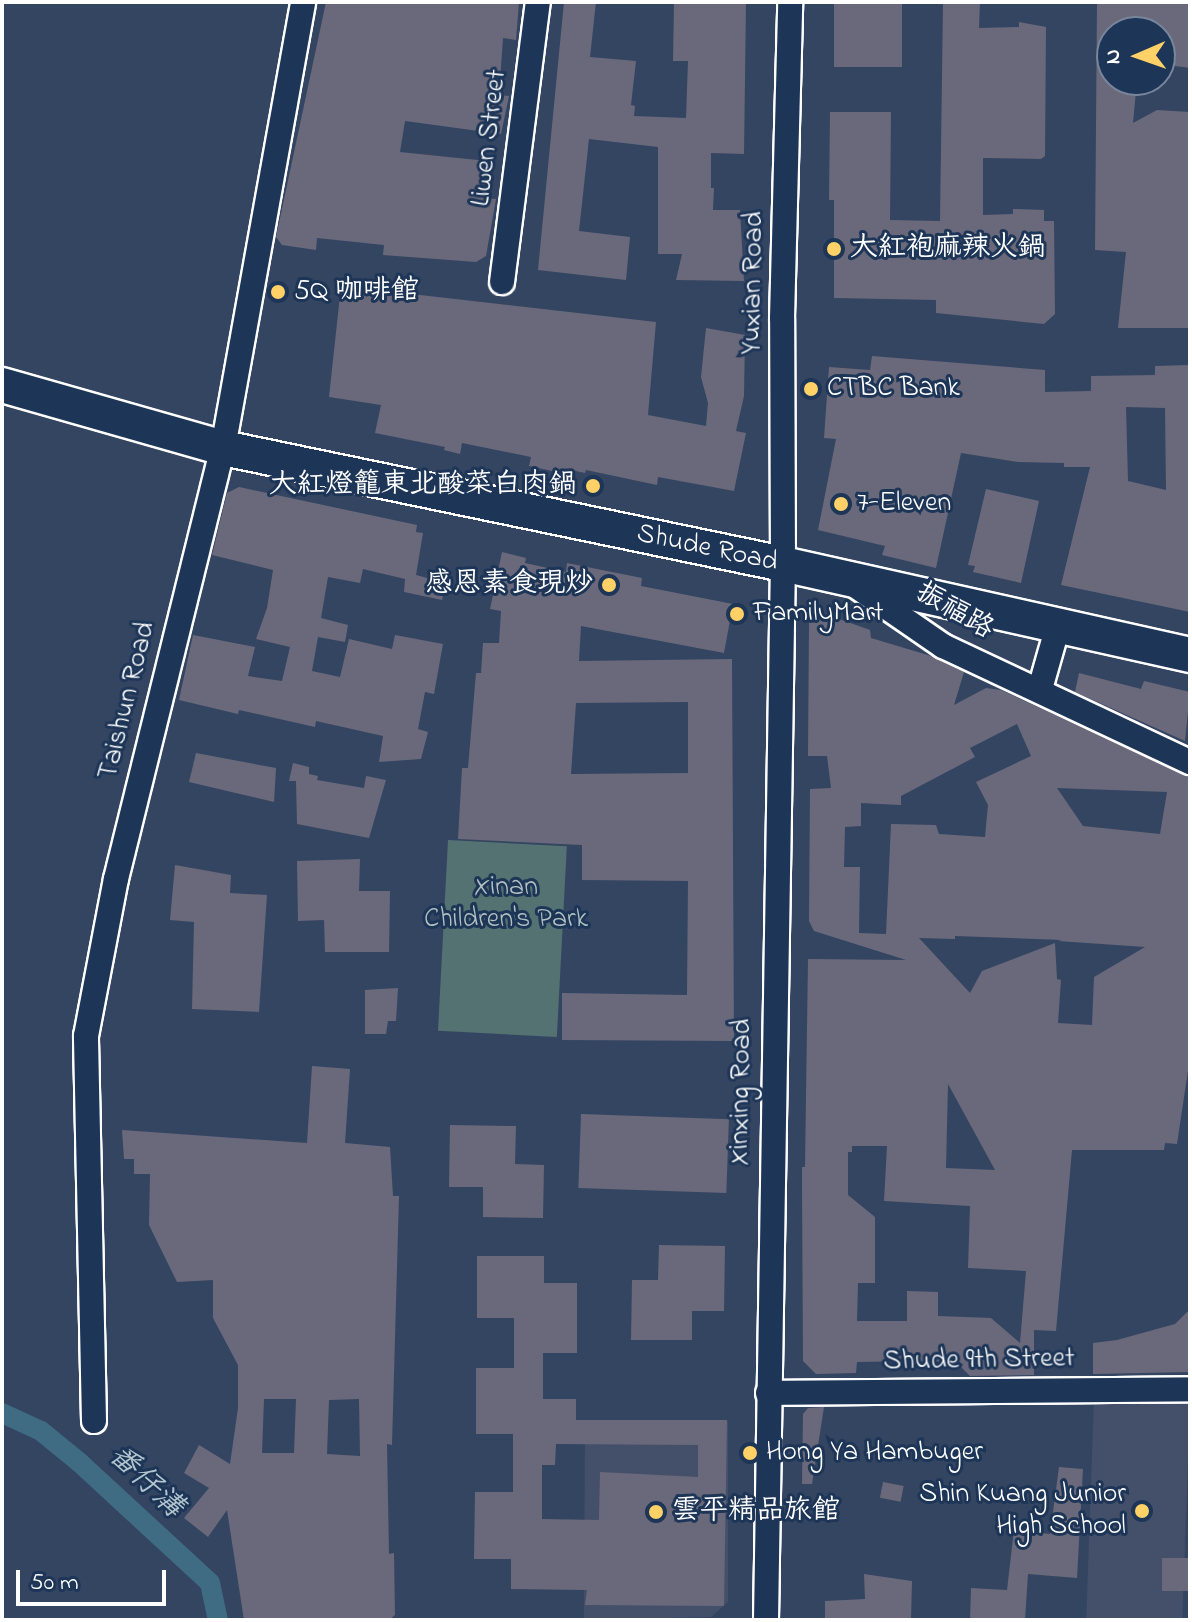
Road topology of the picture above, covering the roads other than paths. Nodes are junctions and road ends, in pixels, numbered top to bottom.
1 (303, 2) edge
2 (538, 2) edge
3 (790, 2) edge
4 (502, 282) dead end
5 (2, 385) edge
6 (223, 448) junction
7 (783, 564) junction
8 (843, 577) junction
9 (1058, 626) junction
10 (1190, 655) edge
11 (1040, 689) junction
12 (1190, 762) edge
13 (1190, 1389) edge
14 (768, 1393) junction
15 (94, 1421) dead end
16 (766, 1620) edge

1 - 6 street, Taishun Road
2 - 4 street, Liwen Street
3 - 7 street, Yuxian Road
5 - 6 street, Shude Road
6 - 7 street, Shude Road
6 - 15 street, Taishun Road
7 - 8 street, Shude Road
7 - 14 street, Xinxing Road
8 - 9 street, Shude Road
8 - 11 street, 振福路
9 - 10 street, Shude Road
9 - 11 street
11 - 12 street, 振福路
13 - 14 street, Shude 9th Street
14 - 16 street, Xinxing Road

